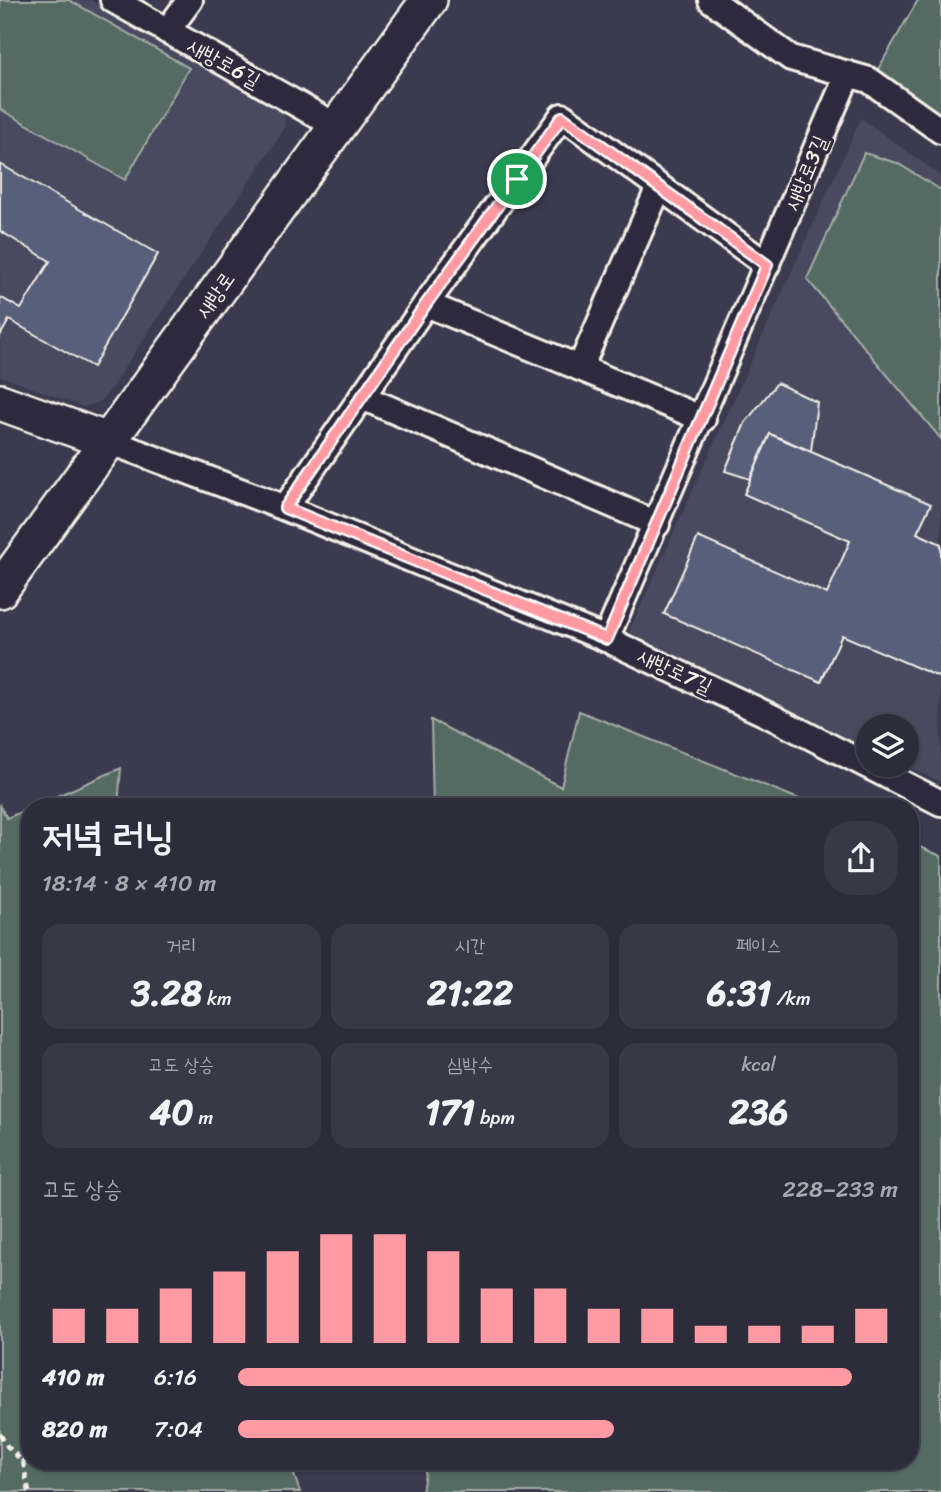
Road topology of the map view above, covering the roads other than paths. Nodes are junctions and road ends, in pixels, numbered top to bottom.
1 (113, 0) edge
2 (190, 0) edge
3 (429, 0) edge
4 (711, 0) edge
5 (167, 31) junction
6 (848, 74) junction
7 (336, 126) junction
8 (941, 131) edge
9 (659, 187) junction
10 (767, 265) junction
11 (426, 304) junction
12 (580, 368) junction
13 (362, 397) junction
14 (0, 402) edge
15 (703, 419) junction
16 (111, 442) junction
17 (285, 508) junction
18 (657, 524) junction
19 (0, 590) edge
20 (607, 639) junction
21 (941, 803) edge

1 - 5 street, 새방로6길
2 - 5 street
3 - 7 main road, 새방로
4 - 6 street
5 - 7 street, 새방로6길
6 - 8 street
6 - 10 street, 새방로3길
7 - 16 main road, 새방로
9 - 10 street
9 - 11 street
9 - 12 street
10 - 15 street, 새방로3길
11 - 12 street
11 - 13 street
12 - 15 street
13 - 17 street
13 - 18 street
14 - 16 main road
15 - 18 street, 새방로3길
16 - 17 street, 새방로7길
16 - 19 main road, 새방로
17 - 20 street, 새방로7길
18 - 20 street, 새방로3길
20 - 21 street, 새방로7길

